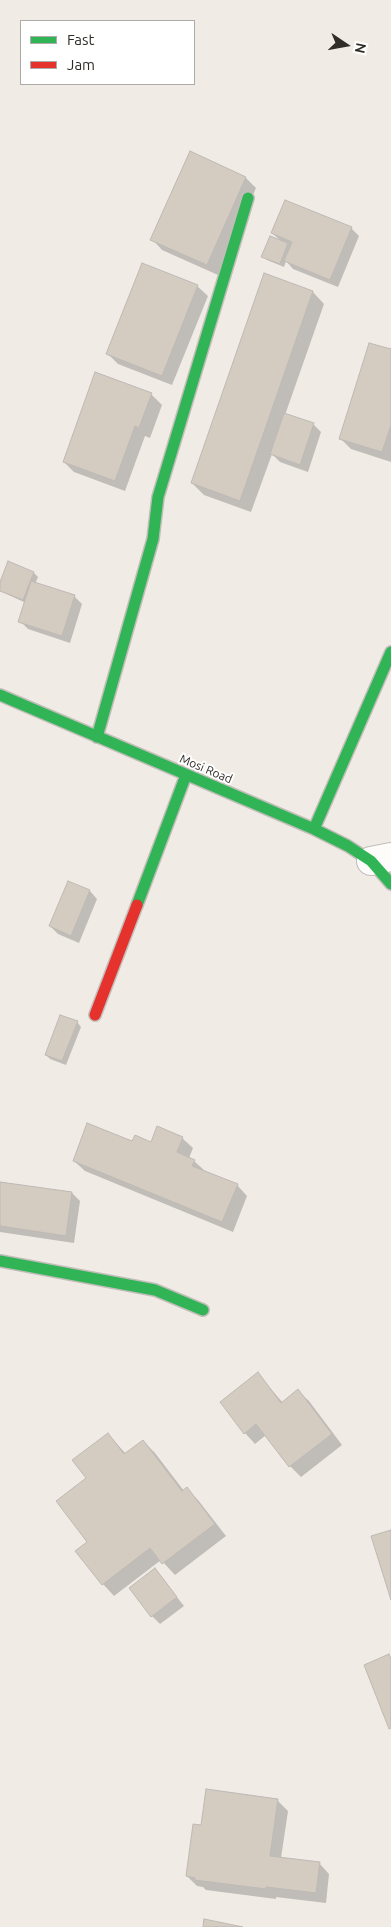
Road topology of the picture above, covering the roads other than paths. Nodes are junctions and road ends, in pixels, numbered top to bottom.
1 (248, 198) dead end
2 (391, 652) edge
3 (0, 695) edge
4 (97, 737) junction
5 (186, 775) junction
6 (314, 830) junction
7 (381, 859) edge
8 (391, 884) edge
9 (95, 1015) dead end
10 (0, 1262) edge
11 (203, 1310) dead end

1 - 4 street
2 - 6 street
3 - 4 street, Mosi Road
4 - 5 street, Mosi Road
5 - 6 street, Mosi Road
5 - 9 street
6 - 7 street, Mosi Road
7 - 8 street, Mosi Road
10 - 11 street

